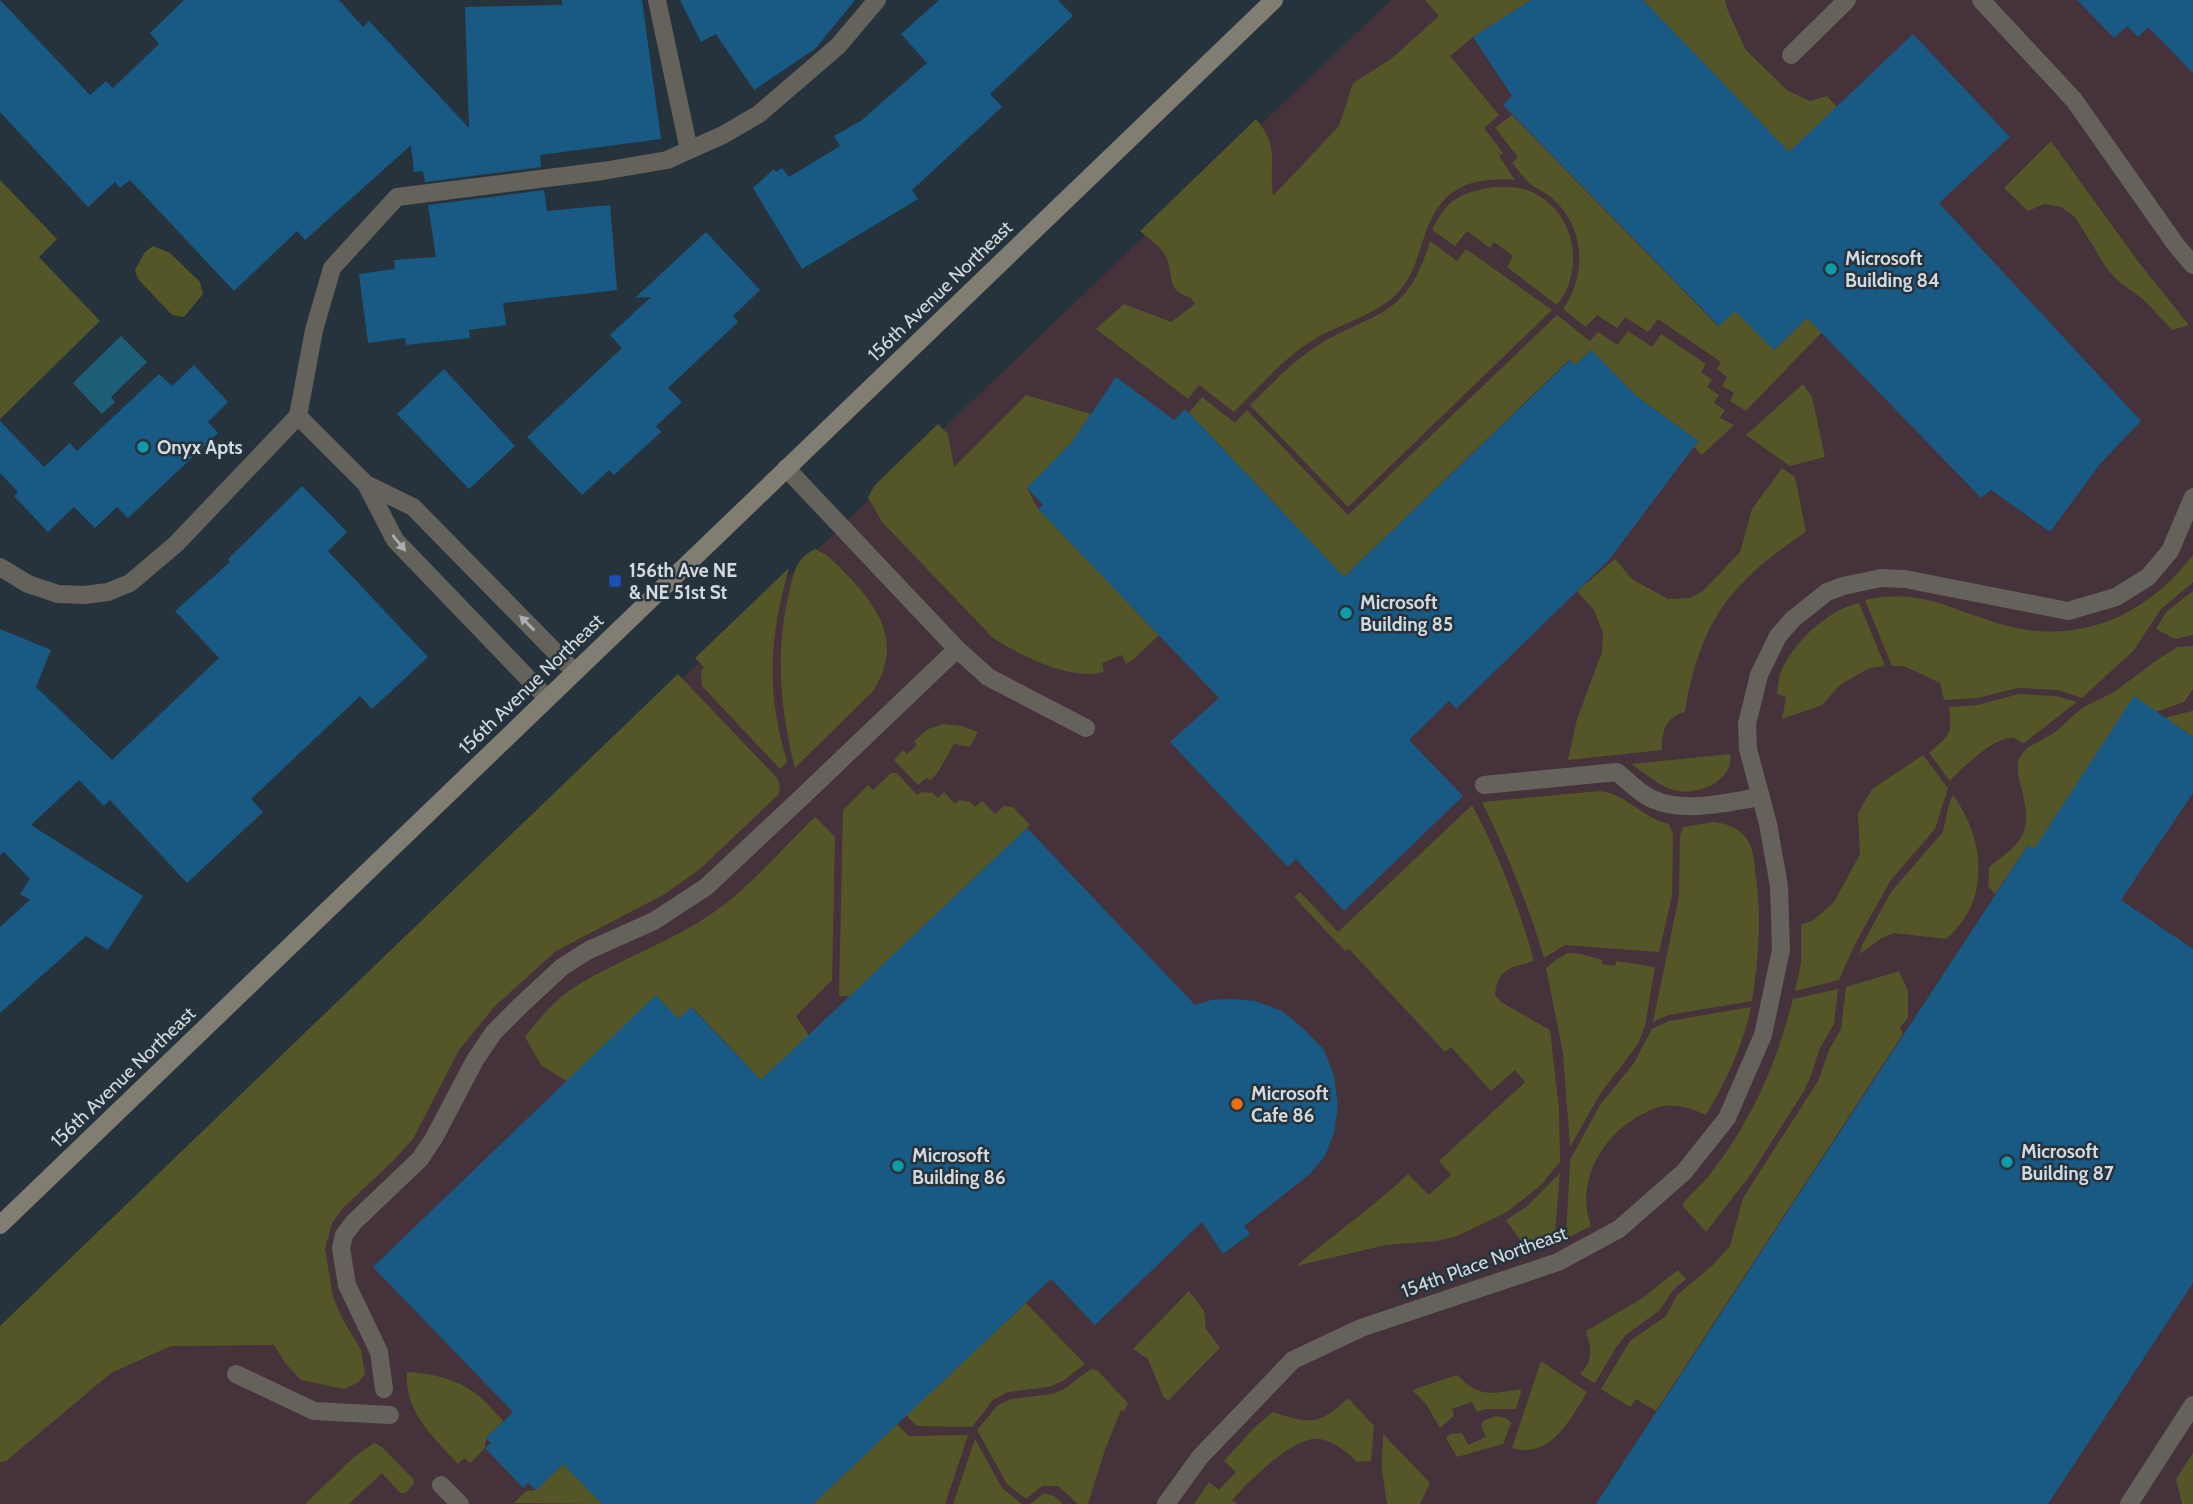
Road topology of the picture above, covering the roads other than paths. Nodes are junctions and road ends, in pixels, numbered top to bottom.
1 (657, 0) edge
2 (877, 0) edge
3 (1274, 0) edge
4 (1847, 0) edge
5 (1981, 0) edge
6 (1791, 55) dead end
7 (689, 150) junction
8 (2193, 265) edge
9 (298, 416) junction
10 (786, 468) junction
11 (366, 484) junction
12 (2193, 497) edge
13 (0, 568) edge
14 (957, 649) junction
15 (575, 671) junction
16 (547, 698) junction
17 (1086, 728) dead end
18 (1483, 785) dead end
19 (1761, 797) junction
20 (0, 1225) edge
21 (236, 1374) dead end
22 (384, 1389) dead end
23 (2193, 1405) edge
24 (390, 1415) dead end
25 (441, 1485) dead end
26 (460, 1504) edge
27 (1166, 1504) edge
28 (2129, 1504) edge

1 - 7 street
2 - 7 street
3 - 10 main road, 156th Avenue Northeast
4 - 6 street
5 - 8 street
7 - 9 street
9 - 11 street
9 - 13 street
10 - 14 street
10 - 15 main road, 156th Avenue Northeast
15 -> 11 street
11 -> 16 street
12 - 19 street, 154th Place Northeast
14 - 17 street
14 - 22 street
15 - 16 main road, 156th Avenue Northeast
16 - 20 main road, 156th Avenue Northeast
18 - 19 street
19 - 27 street, 154th Place Northeast
21 - 24 street
23 - 28 street
25 - 26 street

